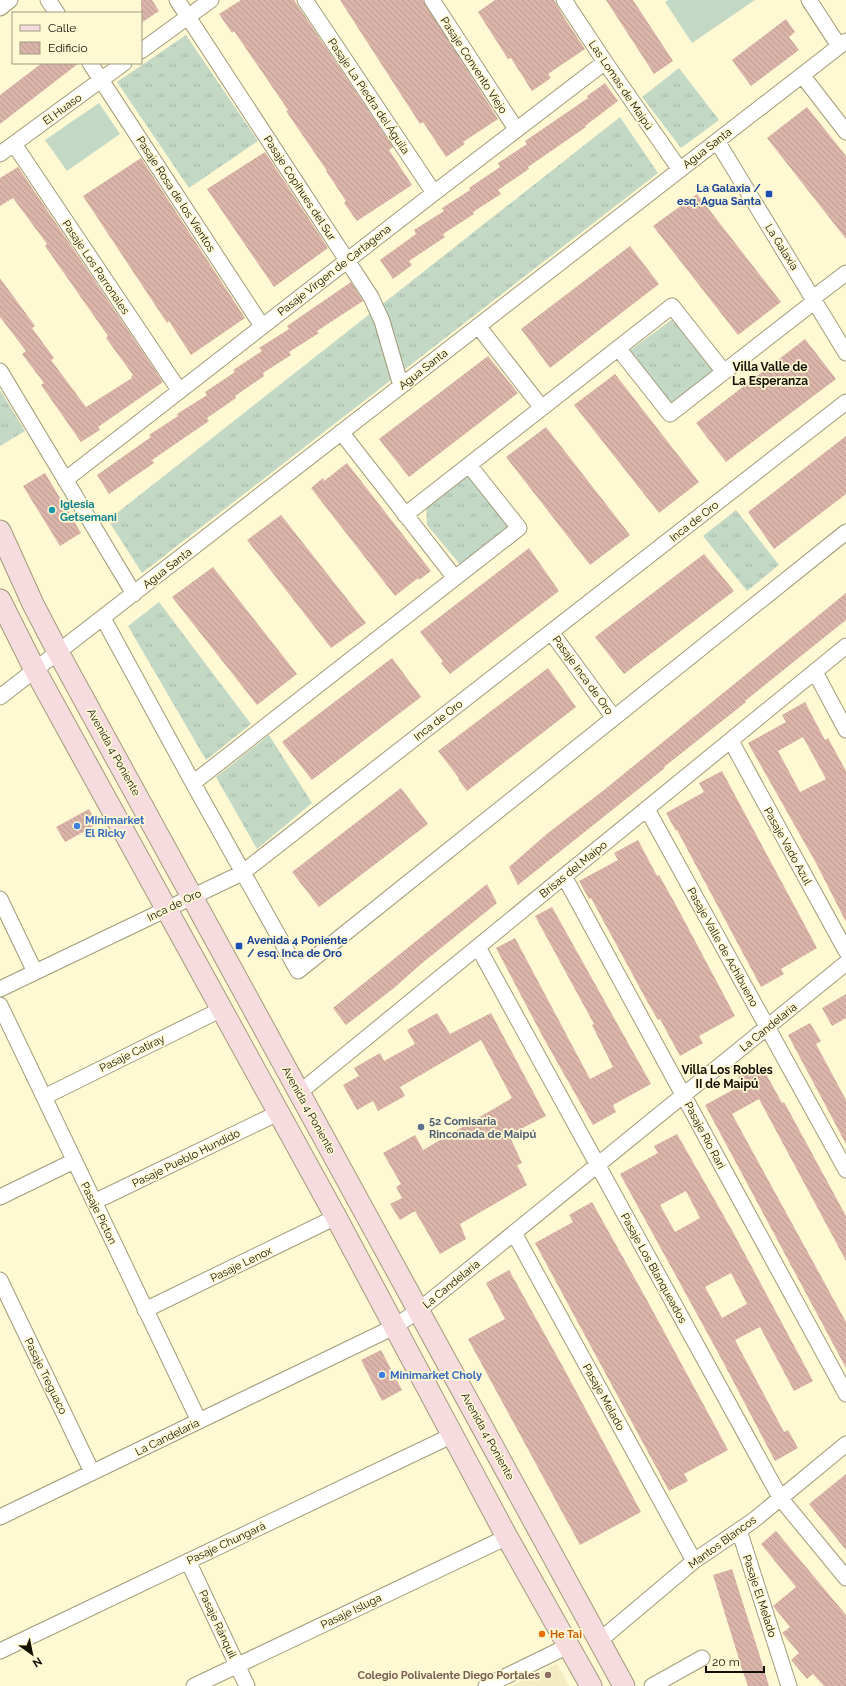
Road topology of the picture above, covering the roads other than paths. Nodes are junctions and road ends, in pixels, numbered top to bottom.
1 (10, 0) edge
2 (48, 0) edge
3 (177, 0) edge
4 (211, 0) edge
5 (305, 0) edge
6 (432, 0) edge
7 (564, 0) edge
8 (809, 0) edge
9 (0, 8) edge
10 (56, 12) edge
11 (188, 17) junction
12 (843, 44) edge
13 (142, 50) edge
14 (605, 62) junction
15 (91, 64) edge
16 (123, 64) edge
17 (802, 75) junction
18 (101, 80) junction
19 (516, 129) junction
20 (846, 132) edge
21 (717, 141) junction
22 (14, 144) junction
23 (0, 154) edge
24 (680, 170) junction
25 (434, 193) junction
26 (347, 260) junction
27 (846, 273) edge
28 (814, 299) junction
29 (262, 326) junction
30 (478, 326) junction
31 (618, 348) junction
32 (846, 353) edge
33 (0, 371) edge
34 (724, 372) junction
35 (402, 386) junction
36 (179, 390) junction
37 (846, 402) edge
38 (542, 408) junction
39 (341, 432) junction
40 (469, 465) junction
41 (65, 480) junction
42 (405, 515) junction
43 (0, 531) edge
44 (846, 532) edge
45 (455, 578) junction
46 (134, 594) junction
47 (0, 600) edge
48 (103, 618) junction
49 (551, 632) junction
50 (846, 646) edge
51 (58, 652) junction
52 (35, 670) junction
53 (815, 672) junction
54 (0, 697) edge
55 (614, 718) junction
56 (846, 730) edge
57 (731, 741) junction
58 (192, 783) junction
59 (647, 809) junction
60 (242, 873) junction
61 (564, 876) junction
62 (193, 896) junction
63 (0, 899) edge
64 (166, 909) junction
65 (478, 947) junction
66 (846, 951) edge
67 (846, 963) edge
68 (35, 972) junction
69 (0, 989) edge
70 (0, 1005) edge
71 (220, 1010) junction
72 (767, 1027) junction
73 (300, 1092) junction
74 (684, 1095) junction
75 (44, 1096) junction
76 (278, 1113) junction
77 (330, 1147) junction
78 (304, 1160) junction
79 (74, 1161) junction
80 (598, 1165) junction
81 (846, 1170) edge
82 (0, 1197) edge
83 (94, 1202) junction
84 (336, 1218) junction
85 (514, 1233) junction
86 (0, 1280) edge
87 (146, 1310) junction
88 (419, 1310) junction
89 (394, 1327) junction
90 (846, 1394) edge
91 (199, 1421) junction
92 (453, 1435) junction
93 (846, 1444) edge
94 (92, 1472) junction
95 (781, 1498) junction
96 (0, 1517) edge
97 (739, 1530) junction
98 (507, 1536) junction
99 (188, 1561) junction
100 (694, 1561) junction
101 (846, 1578) edge
102 (599, 1641) junction
103 (568, 1646) junction
104 (0, 1651) edge
105 (702, 1658) dead end
106 (238, 1665) junction
107 (194, 1686) edge
108 (247, 1686) edge
109 (486, 1686) edge
110 (591, 1686) edge
111 (624, 1686) edge
112 (652, 1686) edge
113 (789, 1686) edge

1 - 9 street
2 - 10 street
3 - 11 street, Pasaje Copihues del Sur
4 - 11 street
5 - 25 street, Pasaje La Piedra del Águila
6 - 19 street, Pasaje Convento Viejo
7 - 14 street, Las Lomas de Maipú
8 - 12 street
11 - 13 street
11 - 26 street, Pasaje Copihues del Sur
12 - 17 street, Agua Santa
14 - 19 street, Pasaje Virgen de Cartagena
14 - 24 street, Las Lomas de Maipú
15 - 18 street, Pasaje Rosa de los Vientos
16 - 18 street, El Huaso
17 - 20 street
17 - 21 street, Agua Santa
18 - 22 street, El Huaso
18 - 29 street, Pasaje Rosa de los Vientos
19 - 25 street, Pasaje Virgen de Cartagena
21 - 24 street, Agua Santa
21 - 28 street, La Galaxia
22 - 23 street, El Huaso
22 - 36 street, Pasaje Los Parronales
24 - 30 street, Agua Santa
25 - 26 street, Pasaje Virgen de Cartagena
26 - 29 street, Pasaje Virgen de Cartagena
26 - 35 street, Pasaje Copihues del Sur
27 - 28 street
28 - 32 street, La Galaxia
28 - 34 street
29 - 36 street, Pasaje Virgen de Cartagena
30 - 35 street, Agua Santa
30 - 38 street
31 - 34 street
31 - 34 street
31 - 38 street
33 - 41 street
35 - 39 street, Agua Santa
36 - 41 street, Pasaje Virgen de Cartagena
37 - 49 street, Inca de Oro
38 - 40 street
39 - 42 street
39 - 46 street, Agua Santa
40 - 42 street
40 - 45 street
41 - 46 street
42 - 45 street
43 - 51 street, Avenida 4 Poniente
44 - 55 street
45 - 58 street
46 - 48 street, Agua Santa
47 - 52 street
48 - 51 street, Agua Santa
48 - 58 street
49 - 55 street, Pasaje Inca de Oro
49 - 60 street, Inca de Oro
50 - 53 street, Brisas del Maipo
51 - 52 street, Agua Santa
51 - 62 street, Avenida 4 Poniente
52 - 54 street, Agua Santa
52 - 64 street
53 - 56 street
53 - 57 street, Brisas del Maipo
55 - 60 street
57 - 59 street, Brisas del Maipo
57 - 66 street, Pasaje Vado Azul
58 - 60 street
59 - 61 street, Brisas del Maipo
59 - 72 street, Pasaje Valle de Achibueno
60 - 62 street, Inca de Oro
61 - 65 street, Brisas del Maipo
61 - 74 street, Pasaje Río Rari
62 - 64 street, Inca de Oro
62 - 73 street, Avenida 4 Poniente
63 - 68 street
64 - 68 street, Inca de Oro
64 - 71 street
65 - 73 street, Brisas del Maipo
65 - 80 street, Pasaje Los Blanqueados
67 - 72 street, La Candelaria
68 - 69 street, Inca de Oro
70 - 75 street, Pasaje Picton
71 - 75 street, Pasaje Catiray
71 - 76 street
72 - 74 street, La Candelaria
72 - 81 street, Pasaje Valle de Achibueno
73 - 77 street, Avenida 4 Poniente
74 - 80 street, La Candelaria
74 - 90 street, Pasaje Río Rari
75 - 79 street, Pasaje Picton
76 - 78 street
76 - 83 street, Pasaje Pueblo Hundido
77 - 78 street
77 - 88 street, Avenida 4 Poniente
78 - 84 street
79 - 82 street
79 - 83 street, Pasaje Picton
80 - 85 street, La Candelaria
80 - 95 street, Pasaje Los Blanqueados
83 - 87 street, Pasaje Picton
84 - 87 street, Pasaje Lenox
84 - 89 street
85 - 88 street, La Candelaria
85 - 100 street, Pasaje Melado
86 - 94 street, Pasaje Treguaco
87 - 91 street, Pasaje Picton
88 - 89 street, La Candelaria
88 - 102 street, Avenida 4 Poniente
89 - 91 street, La Candelaria
89 - 92 street
91 - 94 street, La Candelaria
92 - 98 street
92 - 99 street, Pasaje Chungará
93 - 95 street, Mantos Blancos
94 - 96 street, La Candelaria
95 - 97 street, Mantos Blancos
95 - 101 street, Pasaje Los Blanqueados
97 - 100 street, Mantos Blancos
97 - 113 street, Pasaje El Melado
98 - 103 street
98 - 106 street, Pasaje Isluga
99 - 104 street, Pasaje Chungará
99 - 106 street, Pasaje Ránquil
100 - 102 street, Mantos Blancos
102 - 111 street, Avenida 4 Poniente
103 - 109 street
103 - 110 street
105 - 112 street
106 - 107 street, Pasaje Isluga
106 - 108 street, Pasaje Ránquil

